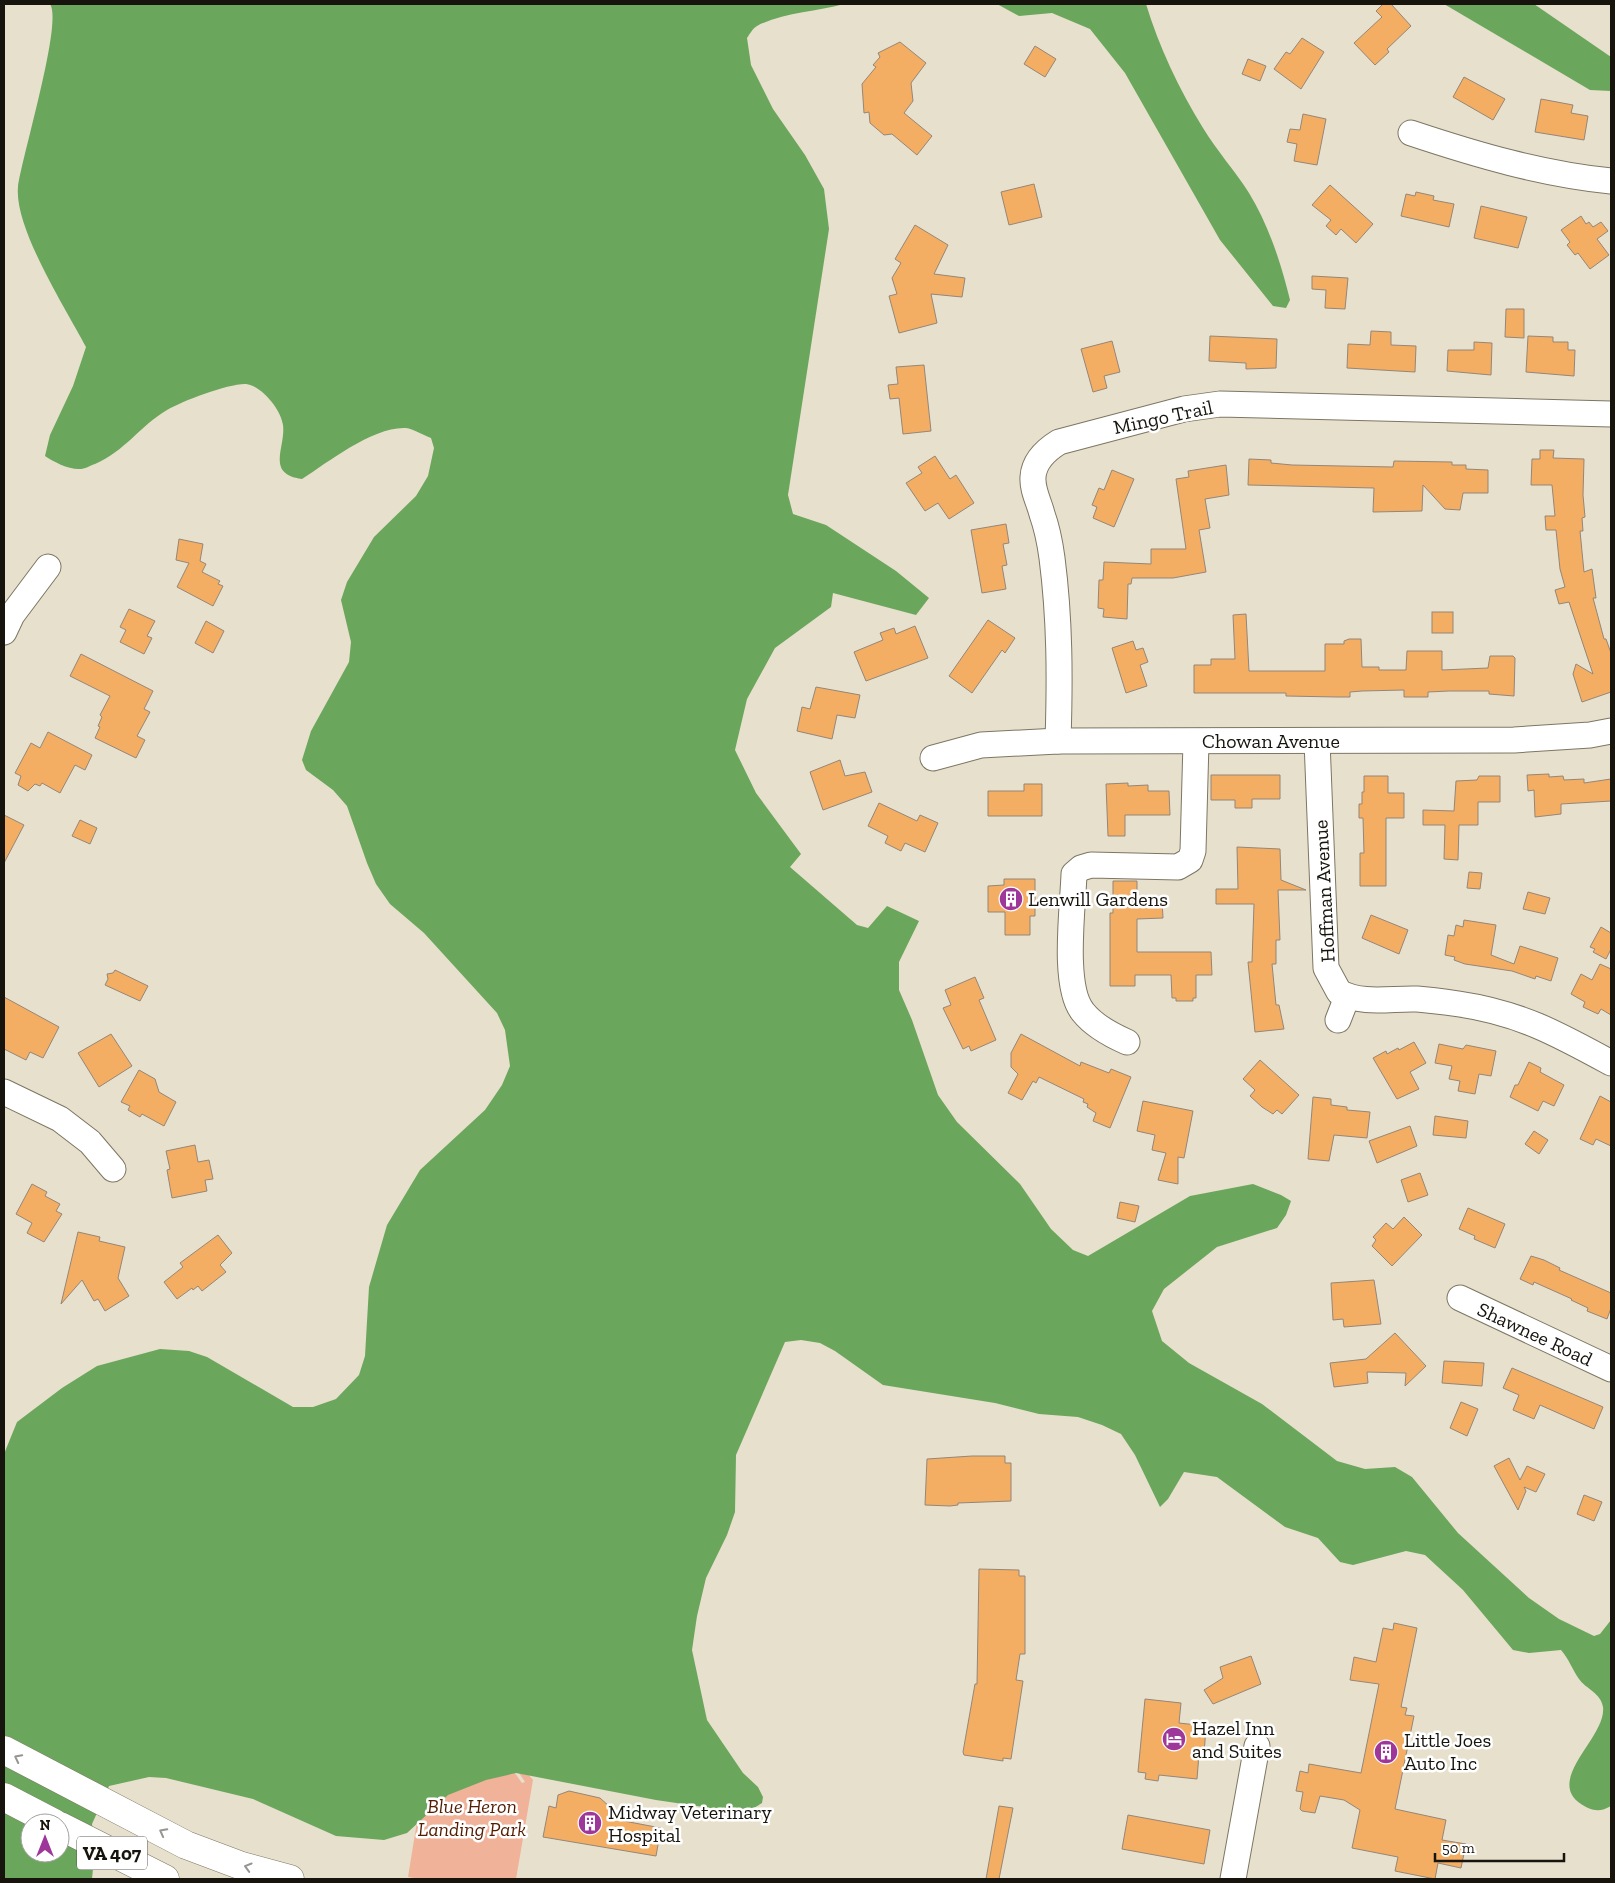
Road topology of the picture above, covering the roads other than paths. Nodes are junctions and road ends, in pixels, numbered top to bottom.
1 (1411, 133) dead end
2 (1611, 181) edge
3 (1611, 414) edge
4 (48, 568) dead end
5 (4, 632) edge
6 (1611, 731) edge
7 (1058, 741) junction
8 (1317, 741) junction
9 (1196, 742) junction
10 (932, 758) dead end
11 (1347, 997) junction
12 (1338, 1020) dead end
13 (1127, 1042) dead end
14 (1611, 1063) edge
15 (4, 1092) edge
16 (113, 1169) dead end
17 (1460, 1298) dead end
18 (1611, 1369) edge
19 (1257, 1746) dead end
20 (4, 1750) edge
21 (4, 1797) edge
22 (35, 1813) edge
23 (70, 1831) edge
24 (165, 1879) edge
25 (290, 1879) edge
26 (1233, 1879) edge

1 - 2 street
3 - 7 street, Mingo Trail
4 - 5 street
6 - 8 street, Chowan Avenue
7 - 9 street, Chowan Avenue
7 - 10 street, Chowan Avenue
8 - 9 street, Chowan Avenue
8 - 11 street, Hoffman Avenue
9 - 13 street
11 - 12 street
11 - 14 street
15 - 16 street
17 - 18 street, Shawnee Road
19 - 26 street
25 -> 20 main road, VA 407
21 - 22 main road, VA 407
23 - 24 main road, VA 407

